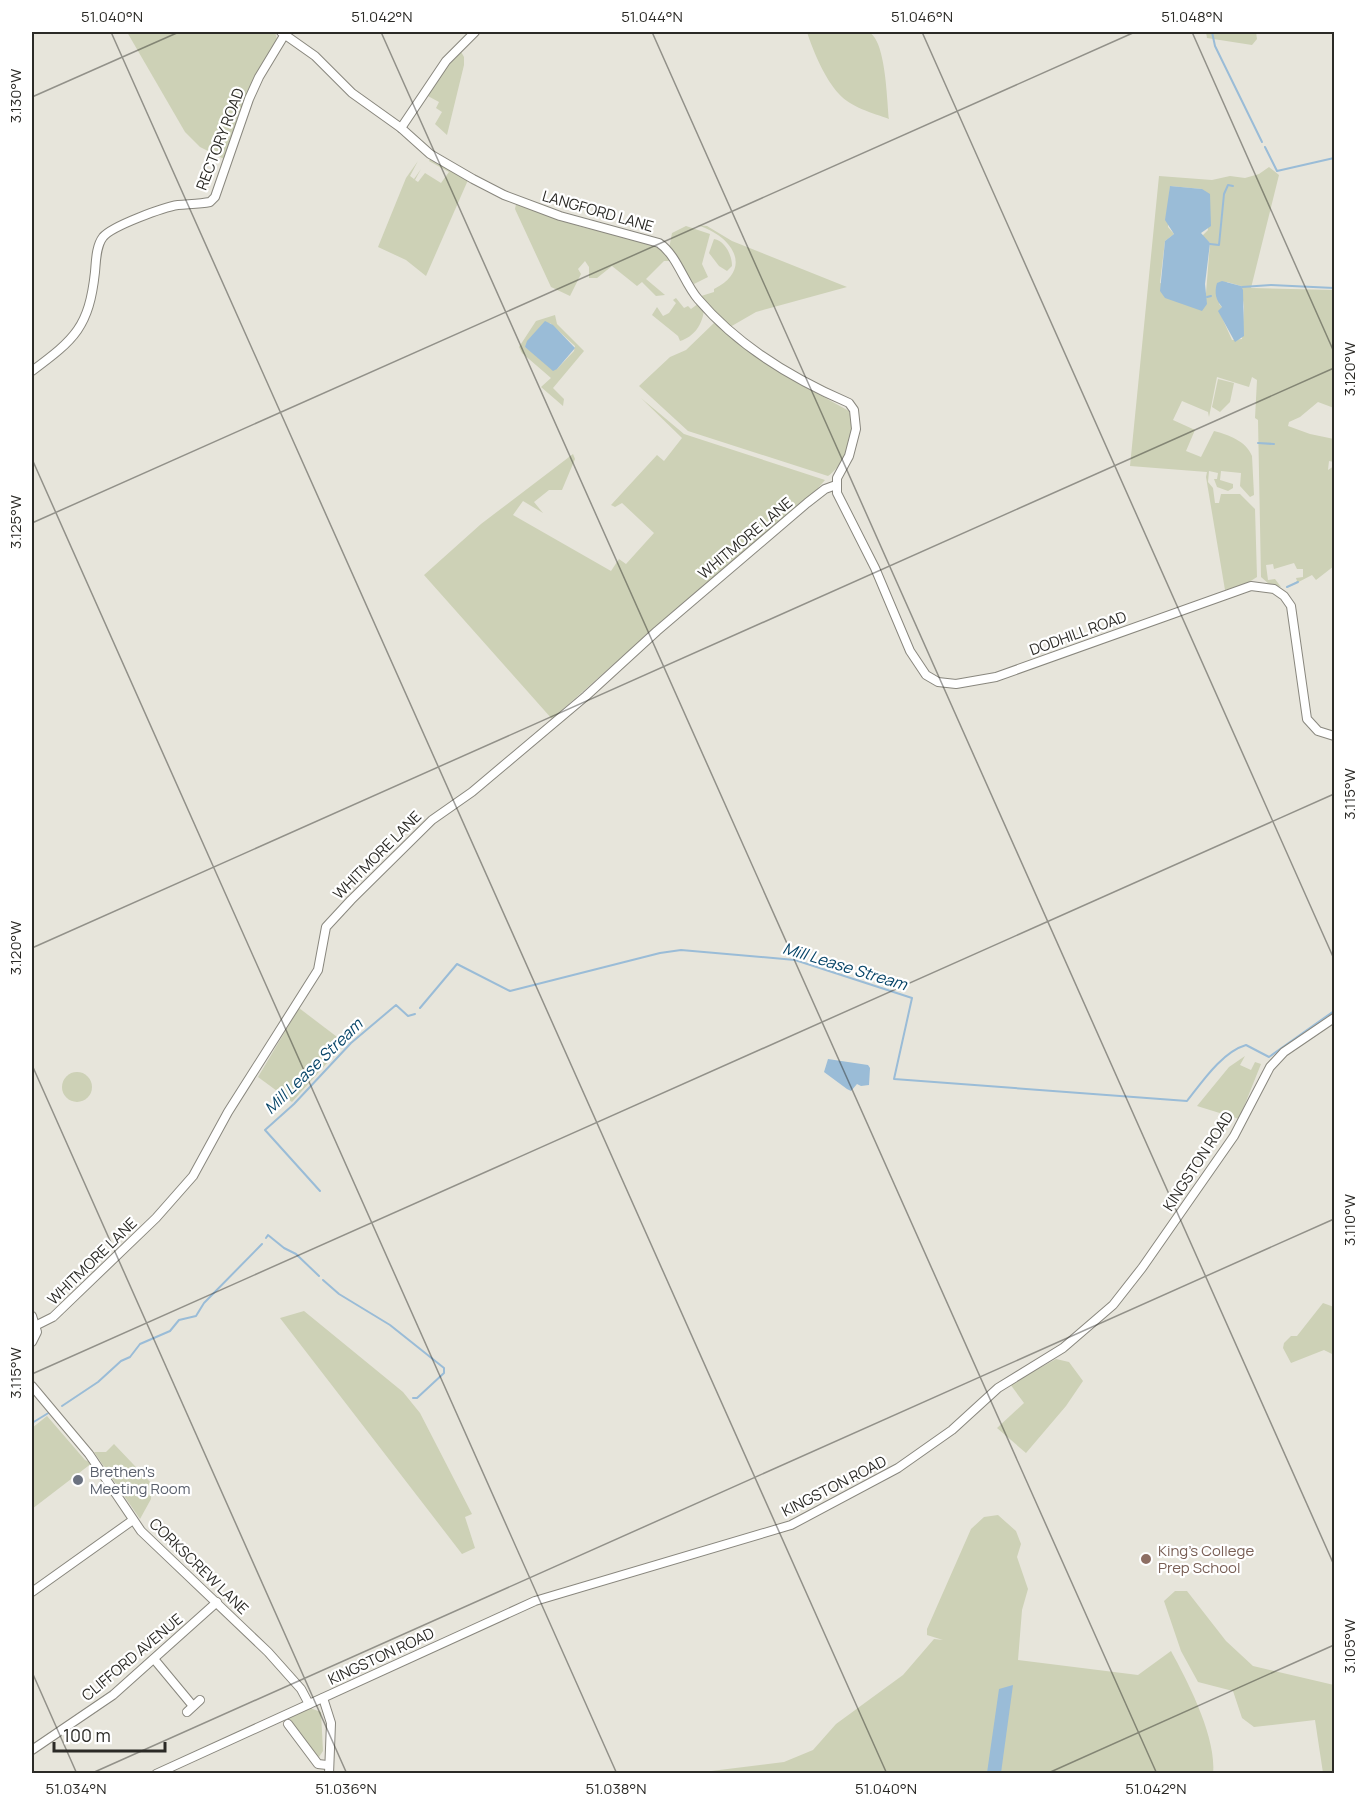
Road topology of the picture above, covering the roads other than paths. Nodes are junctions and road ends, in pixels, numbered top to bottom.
1 (476, 32) edge
2 (283, 33) edge
3 (400, 128) junction
4 (32, 371) edge
5 (836, 485) junction
6 (1335, 736) edge
7 (1335, 1018) edge
8 (32, 1316) edge
9 (37, 1325) junction
10 (32, 1342) edge
11 (32, 1386) edge
12 (133, 1520) junction
13 (32, 1592) edge
14 (217, 1602) junction
15 (154, 1659) junction
16 (323, 1698) junction
17 (309, 1704) junction
18 (193, 1706) dead end
19 (288, 1724) dead end
20 (32, 1750) edge
21 (328, 1769) edge
22 (156, 1773) edge

1 - 3 street
2 - 3 street, LANGFORD LANE
2 - 4 street, RECTORY ROAD
3 - 5 street, LANGFORD LANE
5 - 6 street, DODHILL ROAD
5 - 9 street, WHITMORE LANE
7 - 16 street, KINGSTON ROAD
8 - 9 street
9 - 10 street
11 - 12 street, CORKSCREW LANE
12 - 13 street
12 - 14 street, CORKSCREW LANE
14 - 15 street, CLIFFORD AVENUE
14 - 17 street, CORKSCREW LANE
15 - 18 street
15 - 20 street, CLIFFORD AVENUE
16 - 17 street, KINGSTON ROAD
16 - 21 street
17 - 22 street, KINGSTON ROAD
19 - 21 street

